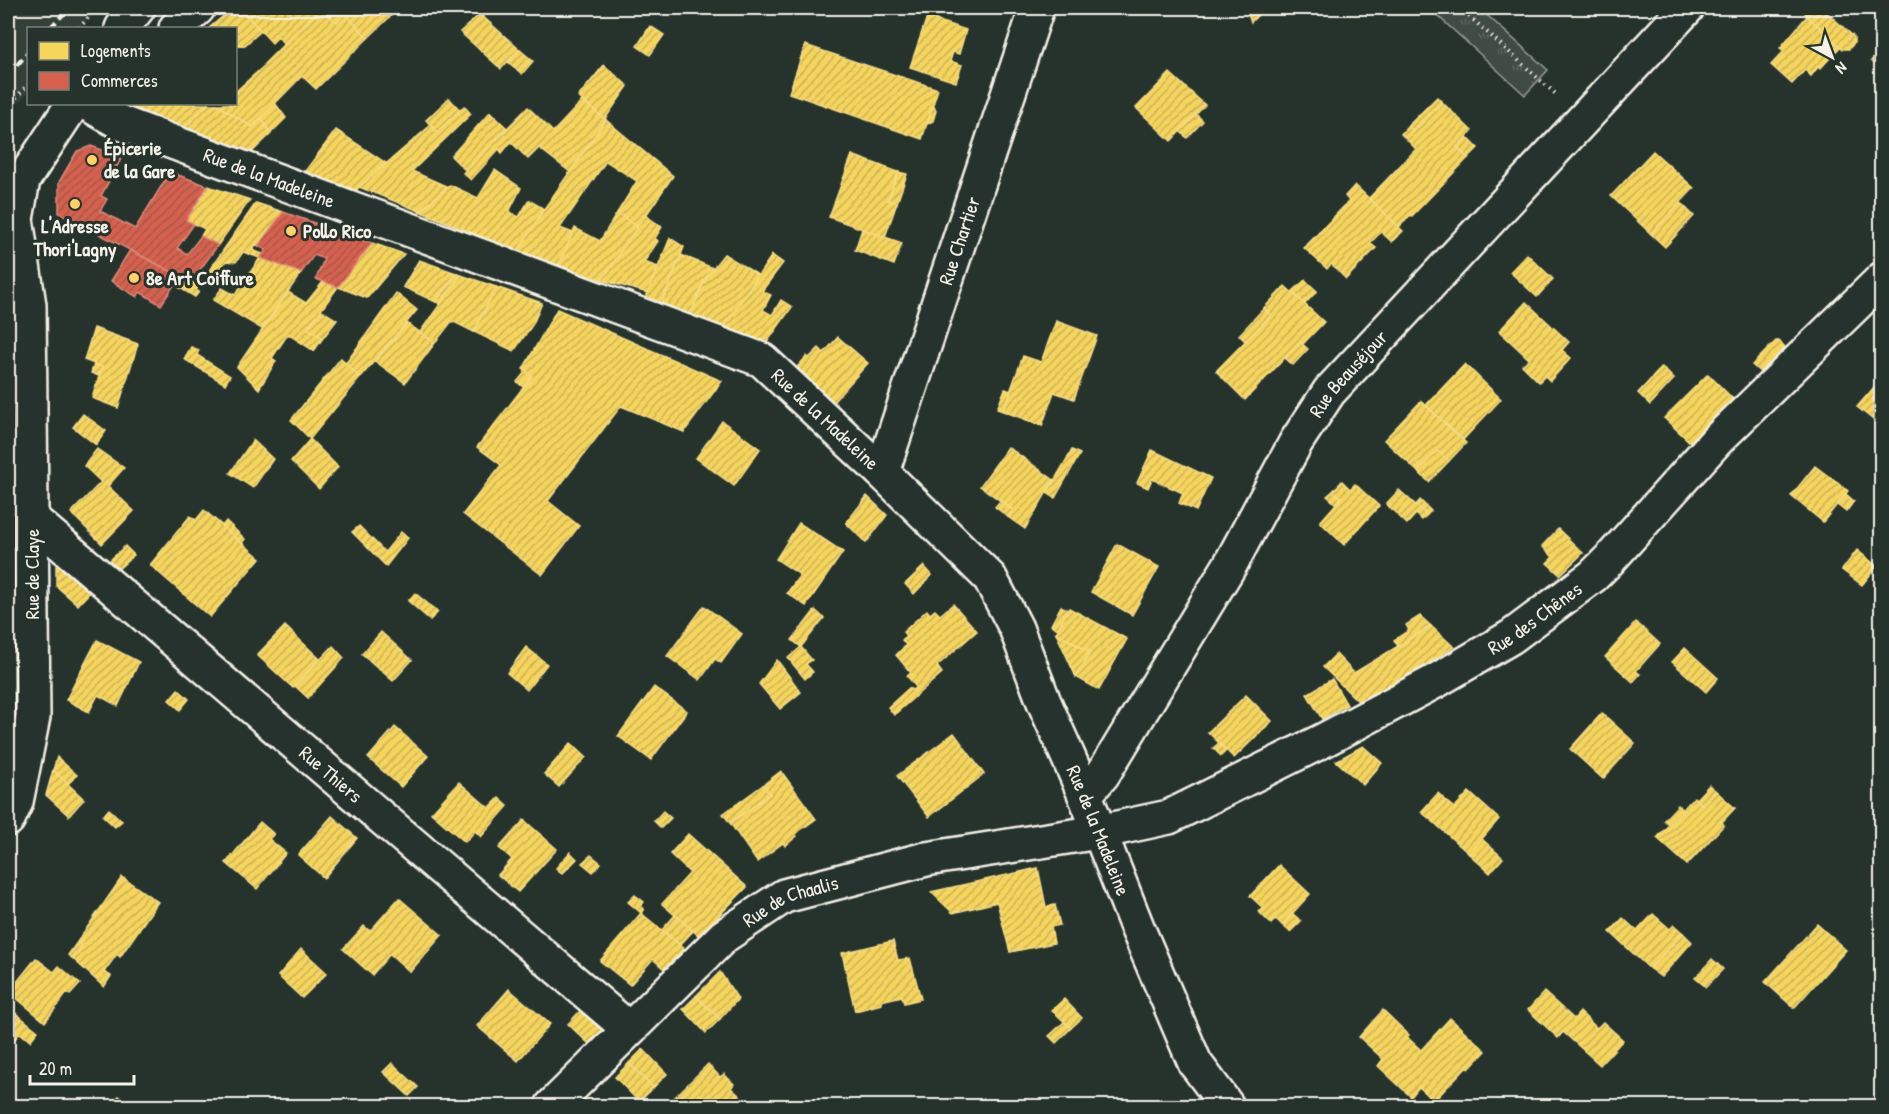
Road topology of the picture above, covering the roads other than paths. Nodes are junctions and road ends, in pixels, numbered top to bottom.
1 (138, 8) edge
2 (198, 8) edge
3 (1037, 8) edge
4 (1687, 8) edge
5 (123, 27) edge
6 (177, 27) edge
7 (72, 105) edge
8 (90, 105) edge
9 (12, 220) edge
10 (1881, 279) edge
11 (882, 472) junction
12 (32, 519) junction
13 (1085, 795) junction
14 (8, 819) edge
15 (1099, 832) junction
16 (629, 1029) junction
17 (552, 1107) edge
18 (1227, 1107) edge

1 - 5 street
2 - 6 street
3 - 11 street, Rue Chartier
4 - 13 street, Rue Beauséjour
7 - 9 street, Rue de Claye
8 - 11 street, Rue de la Madeleine
9 - 12 street, Rue de Claye
10 - 15 street, Rue des Chênes
11 - 13 street, Rue de la Madeleine
12 - 14 street, Rue de Claye
12 - 16 street, Rue Thiers
13 - 15 street, Rue de la Madeleine
15 - 16 street, Rue de Chaalis
15 - 18 street, Rue de la Madeleine
16 - 17 street, Rue de Chaalis

